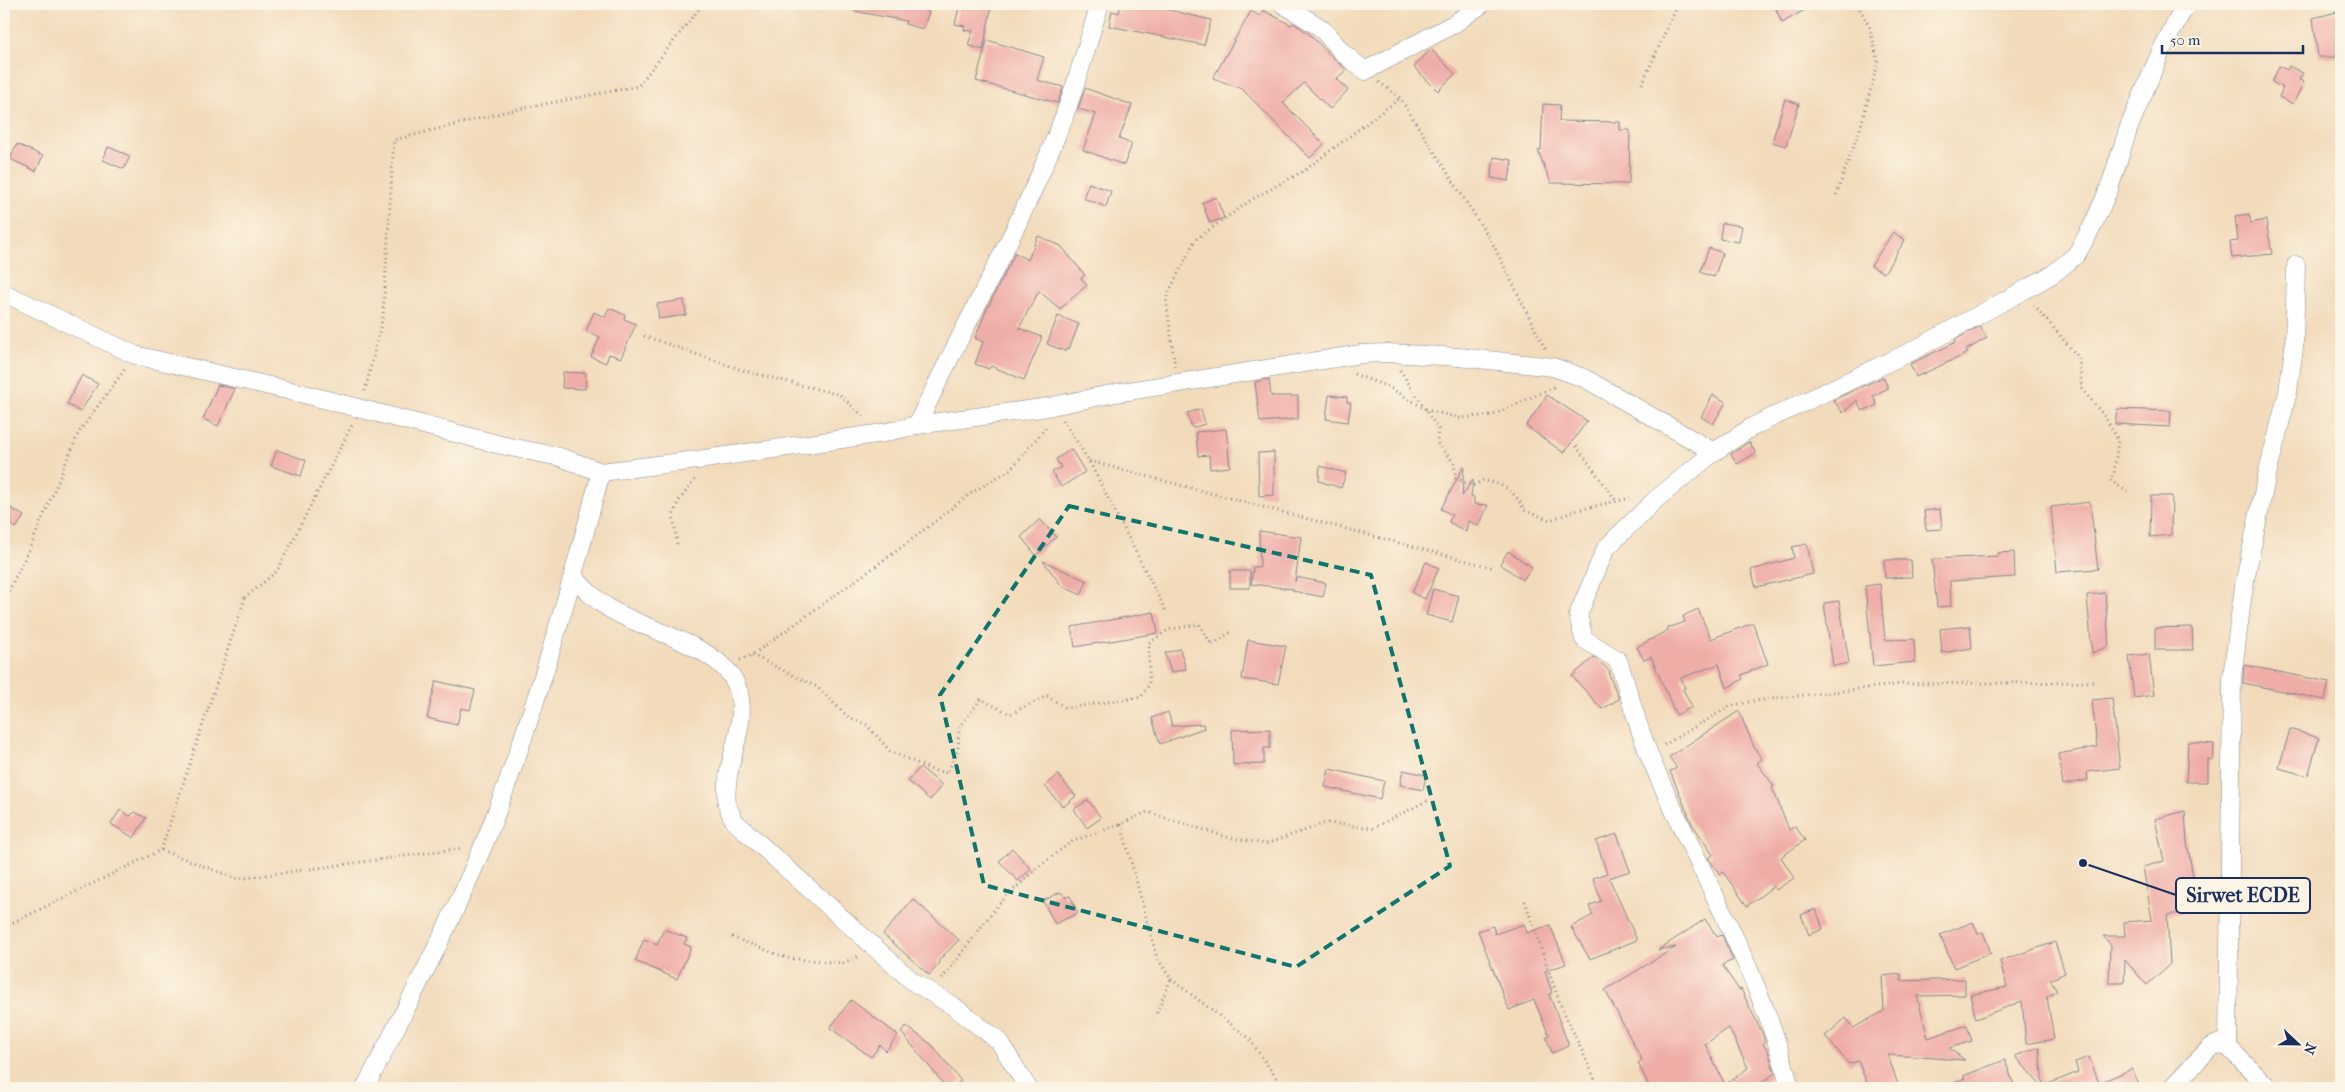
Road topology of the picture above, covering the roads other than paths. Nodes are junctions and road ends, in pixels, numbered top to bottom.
1 (1100, 4) edge
2 (1283, 4) edge
3 (1482, 4) edge
4 (2186, 4) edge
5 (2296, 265) dead end
6 (4, 293) edge
7 (917, 425) junction
8 (1714, 452) junction
9 (600, 472) junction
10 (573, 576) junction
11 (2228, 1047) junction
12 (365, 1088) edge
13 (1028, 1088) edge
14 (1790, 1088) edge
15 (2171, 1088) edge
16 (2270, 1088) edge

1 - 7 street
2 - 3 street
4 - 8 street
5 - 11 street
6 - 9 street
7 - 8 street
7 - 9 street
8 - 14 street
9 - 10 street
10 - 12 street
10 - 13 street
11 - 15 street
11 - 16 street

